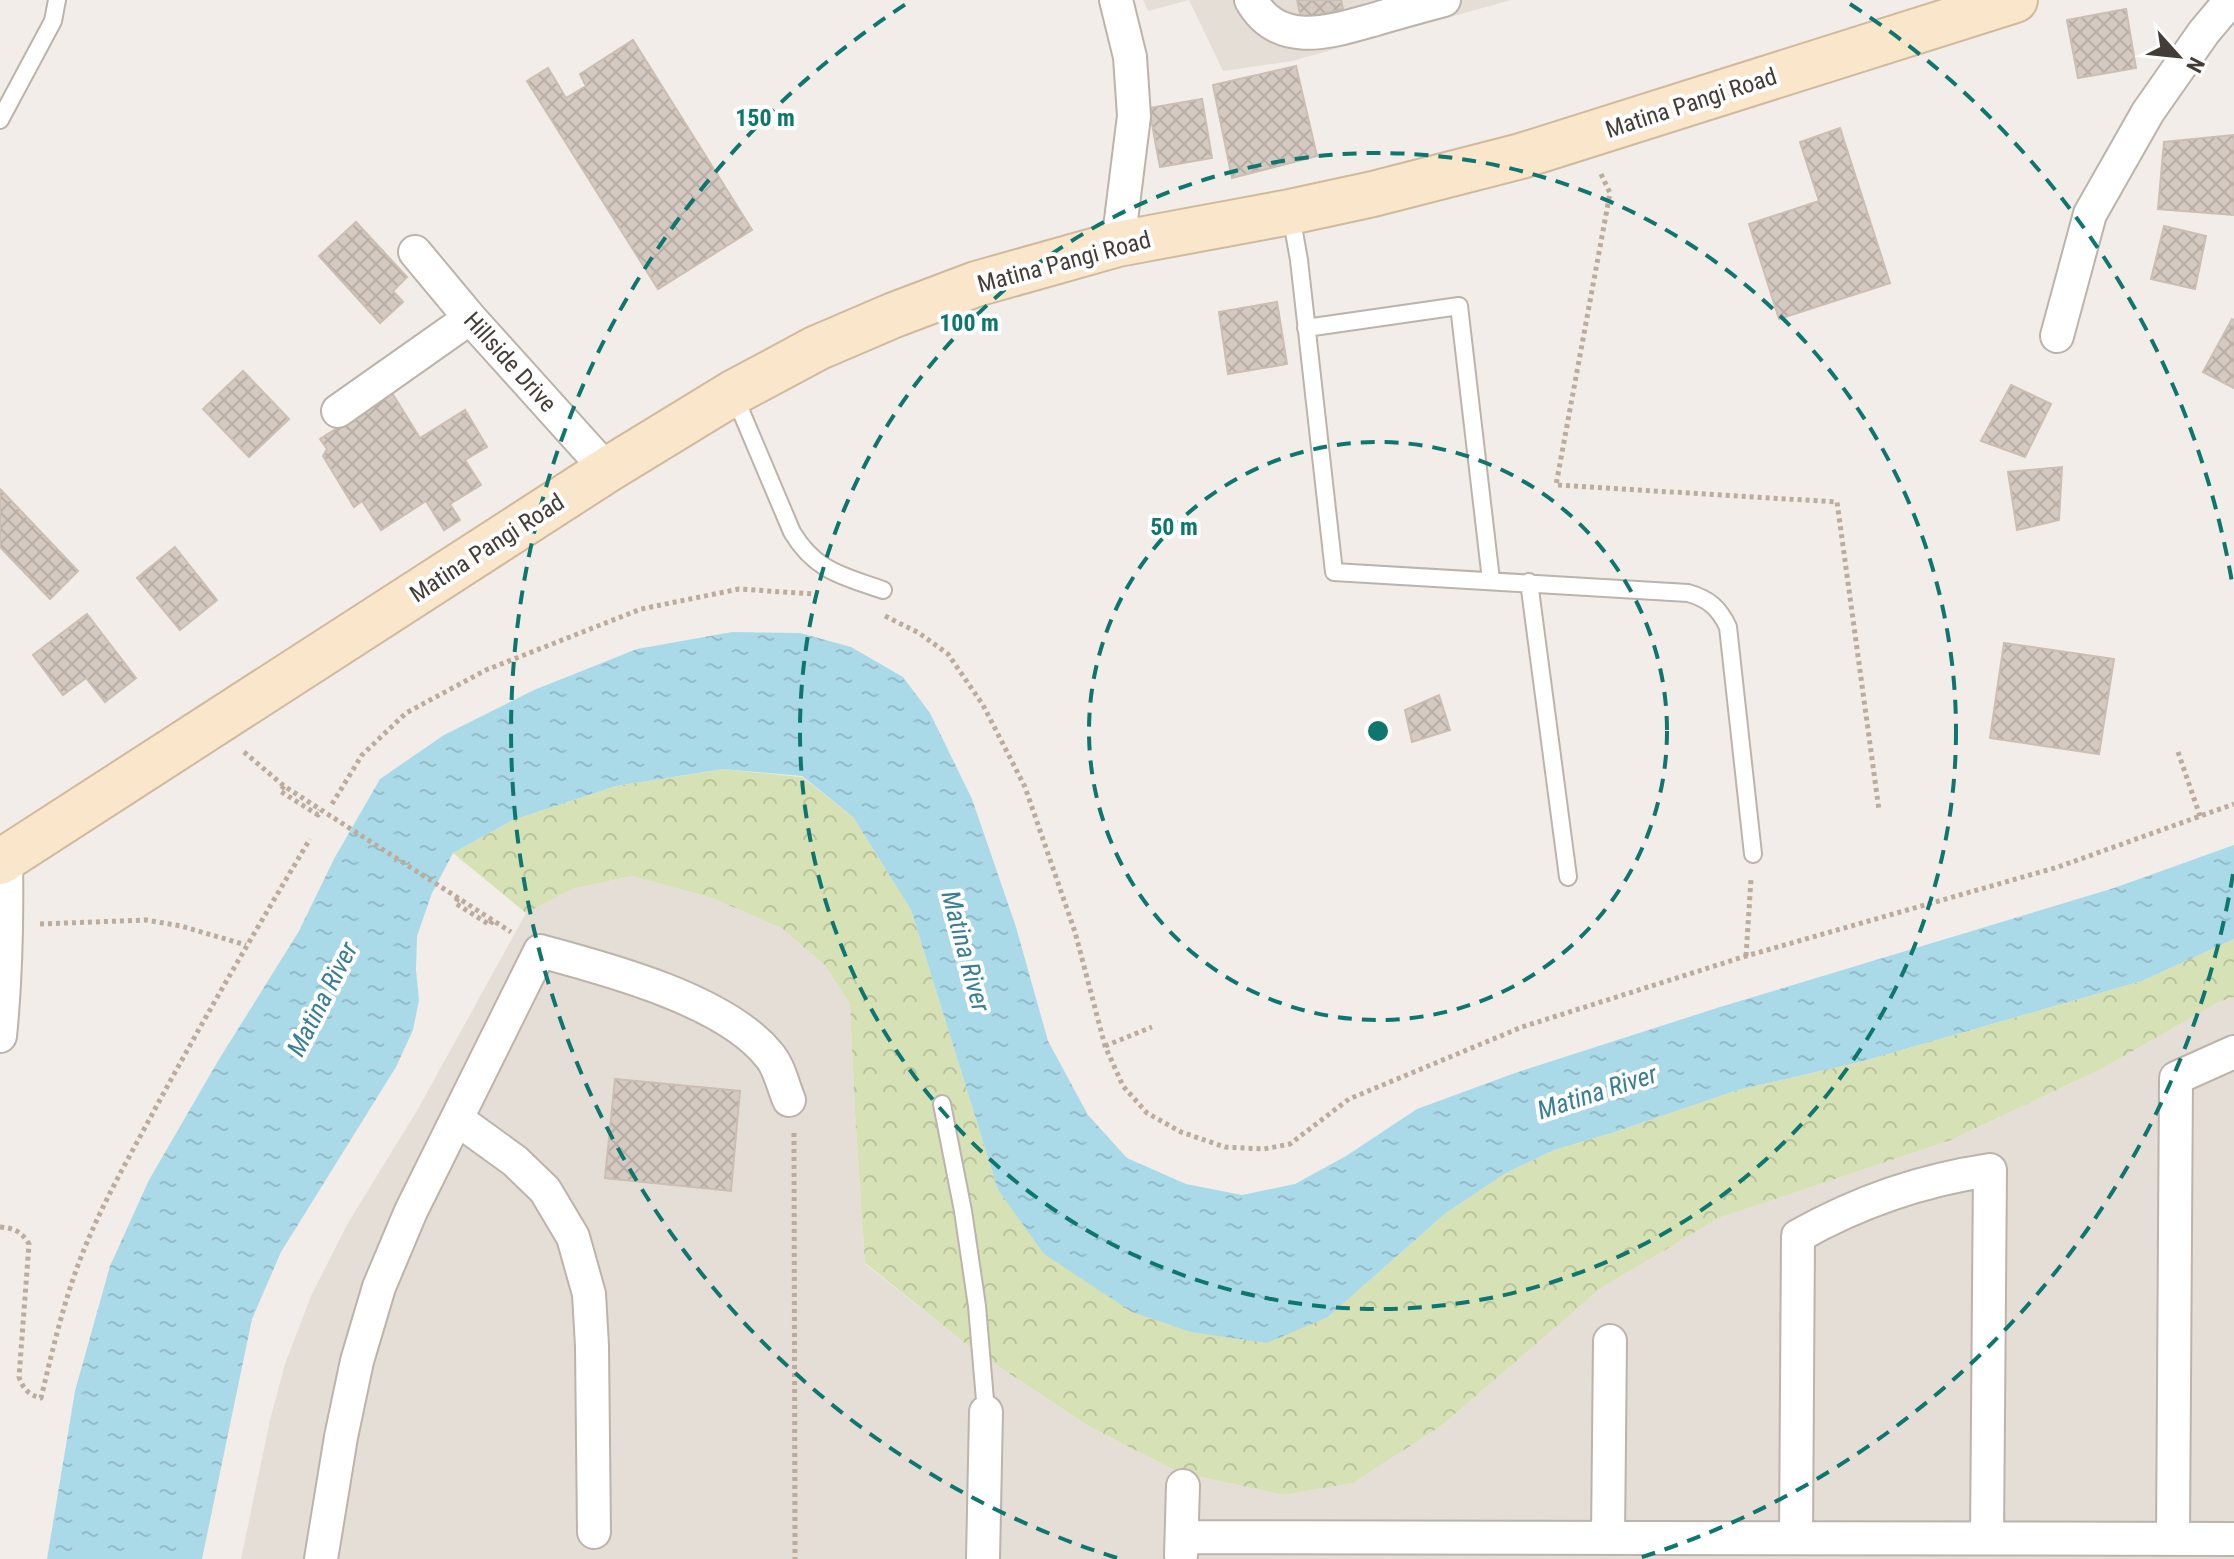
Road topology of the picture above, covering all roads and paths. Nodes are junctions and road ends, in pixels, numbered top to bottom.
1 (57, 0) edge
2 (1116, 0) edge
3 (1251, 0) edge
4 (1444, 0) edge
5 (2015, 0) edge
6 (2231, 0) edge
7 (0, 120) edge
8 (1584, 137) junction
9 (1290, 212) junction
10 (1118, 244) junction
11 (415, 252) dead end
12 (470, 318) junction
13 (1306, 328) junction
14 (2057, 336) dead end
15 (733, 393) junction
16 (338, 411) dead end
17 (607, 470) junction
18 (1491, 580) junction
19 (1529, 582) junction
20 (883, 590) dead end
21 (820, 594) dead end
22 (874, 612) dead end
23 (217, 722) junction
24 (2178, 752) dead end
25 (332, 804) dead end
26 (2234, 804) edge
27 (1879, 810) dead end
28 (2200, 816) junction
29 (310, 839) dead end
30 (1753, 854) joint
31 (3, 860) edge
32 (1568, 877) dead end
33 (458, 898) junction
34 (7, 925) junction
35 (246, 945) junction
36 (1746, 956) junction
37 (1152, 1027) dead end
38 (0, 1036) edge
39 (1105, 1046) junction
40 (2234, 1052) edge
41 (789, 1100) joint
42 (942, 1104) dead end
43 (457, 1119) junction
44 (0, 1227) edge
45 (1610, 1341) dead end
46 (986, 1412) joint
47 (1183, 1486) dead end
48 (594, 1532) dead end
49 (1608, 1538) junction
50 (1796, 1538) junction
51 (1987, 1538) junction
52 (2173, 1539) junction
53 (2234, 1539) edge
54 (1182, 1548) edge
55 (321, 1559) edge
56 (795, 1559) edge
57 (983, 1559) edge

1 - 7 lane
2 - 10 street
3 - 4 street
5 - 8 street, Matina Pangi Road
6 - 14 street
8 - 9 street, Matina Pangi Road
8 - 27 path
9 - 10 street, Matina Pangi Road
9 - 13 lane
10 - 15 street, Matina Pangi Road
11 - 12 street, Hillside Drive
12 - 16 street
12 - 17 street, Hillside Drive
13 - 18 lane
13 - 18 lane
15 - 17 street, Matina Pangi Road
15 - 20 lane
17 - 23 street, Matina Pangi Road
18 - 19 lane
19 - 30 lane
19 - 32 lane
21 - 25 path
22 - 39 path
23 - 31 street, Matina Pangi Road
23 - 33 path
24 - 28 path
26 - 28 path
28 - 36 path
29 - 35 path
30 - 36 path
31 - 34 street
33 - 33 path
34 - 35 path
34 - 38 street
35 - 44 path
36 - 39 path
37 - 39 path
40 - 52 street
41 - 43 street
41 - 56 path
42 - 46 lane
43 - 48 street
43 - 55 street
45 - 49 street
46 - 57 street
47 - 54 street
49 - 50 street
49 - 54 street
50 - 51 street
50 - 51 street
51 - 52 street
52 - 53 street

